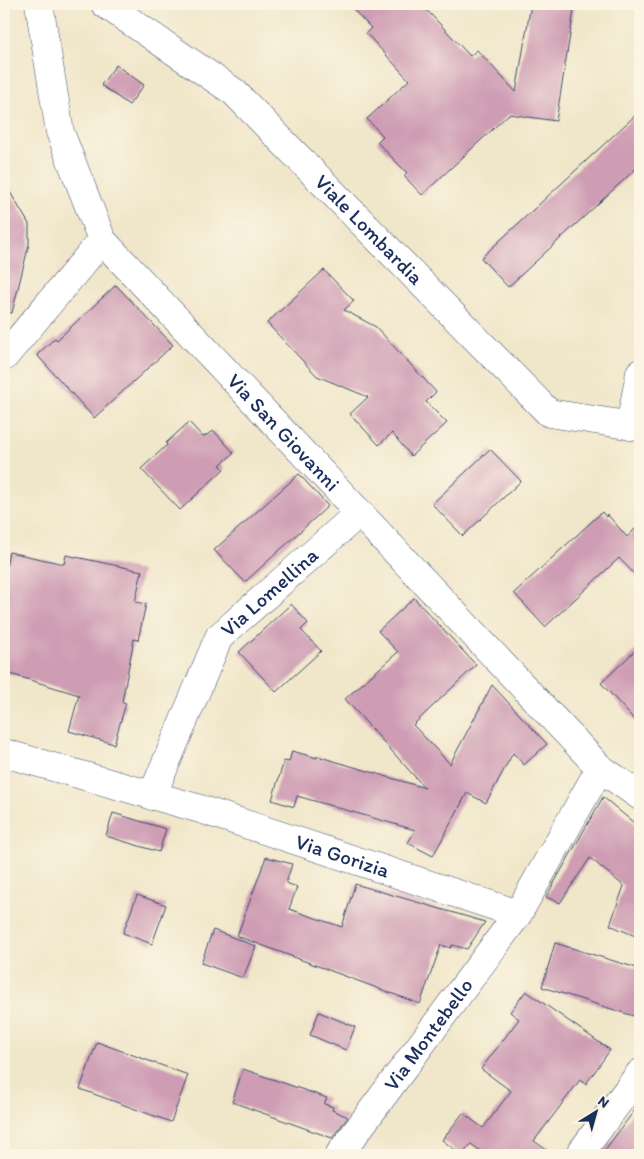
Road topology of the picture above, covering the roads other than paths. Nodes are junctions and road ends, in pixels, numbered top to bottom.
1 (39, 4) edge
2 (105, 4) edge
3 (102, 240) junction
4 (4, 357) edge
5 (640, 374) edge
6 (635, 427) edge
7 (359, 514) junction
8 (4, 753) edge
9 (600, 768) junction
10 (152, 796) junction
11 (640, 796) edge
12 (518, 914) junction
13 (640, 1073) edge
14 (339, 1155) edge
15 (579, 1155) edge

1 - 3 street, Via San Giovanni
2 - 6 street, Viale Lombardia
3 - 4 street
3 - 7 street, Via San Giovanni
5 - 6 street
7 - 9 street, Via San Giovanni
7 - 10 street, Via Lomellina
8 - 10 street, Via Gorizia
9 - 11 street, Via San Giovanni
9 - 12 street
10 - 12 street, Via Gorizia
12 - 14 street, Via Montebello
13 - 15 street

